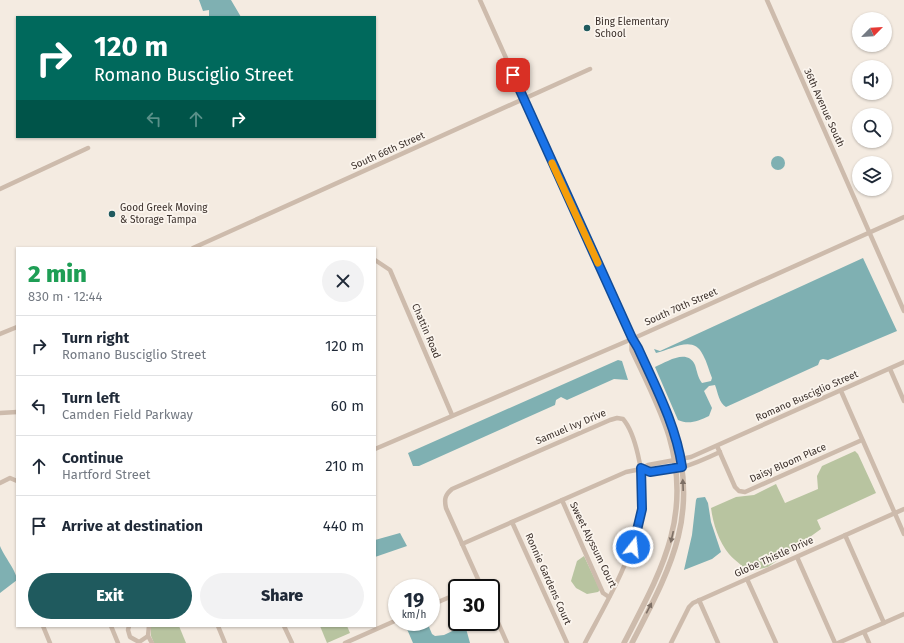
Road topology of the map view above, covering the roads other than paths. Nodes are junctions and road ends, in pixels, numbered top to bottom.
1 (480, 0) edge
2 (767, 0) edge
3 (590, 69) dead end
4 (524, 100) junction
5 (88, 148) dead end
6 (0, 189) edge
7 (904, 217) edge
8 (869, 233) junction
9 (195, 247) edge
10 (376, 261) edge
11 (904, 311) edge
12 (16, 327) edge
13 (0, 334) edge
14 (632, 338) junction
15 (904, 362) edge
16 (890, 369) junction
17 (841, 391) junction
18 (904, 401) edge
19 (16, 412) edge
20 (0, 413) edge
21 (452, 415) junction
22 (862, 440) junction
23 (717, 446) junction
24 (376, 449) edge
25 (720, 452) junction
26 (681, 459) junction
27 (674, 460) junction
28 (641, 468) junction
29 (679, 468) junction
30 (16, 481) edge
31 (0, 483) edge
32 (562, 500) junction
33 (904, 509) edge
34 (895, 513) junction
35 (512, 522) junction
36 (904, 534) edge
37 (845, 535) junction
38 (462, 544) junction
39 (797, 557) junction
40 (478, 579) edge
41 (747, 579) junction
42 (609, 597) junction
43 (699, 600) junction
44 (904, 614) edge
45 (884, 623) junction
46 (388, 624) edge
47 (43, 627) edge
48 (111, 627) edge
49 (129, 627) edge
50 (149, 627) edge
51 (218, 627) edge
52 (284, 627) edge
53 (500, 628) edge
54 (864, 632) junction
55 (148, 636) junction
56 (348, 642) edge
57 (50, 643) edge
58 (118, 643) edge
59 (152, 643) edge
60 (226, 643) edge
61 (292, 643) edge
62 (507, 643) edge
63 (567, 643) edge
64 (586, 643) edge
65 (624, 643) edge
66 (632, 643) edge
67 (671, 643) edge
68 (718, 643) edge
69 (776, 643) edge
70 (835, 643) edge
71 (838, 643) edge
72 (869, 643) edge

1 - 4 street
2 - 8 street, 36th Avenue South
3 - 4 street, South 66th Street
4 - 9 street, South 66th Street
4 - 14 street
5 - 6 street
7 - 8 street, South 70th Street
8 - 11 street, 36th Avenue South
8 - 14 street, South 70th Street
10 - 21 street, Chattin Road
12 - 13 street
14 - 21 street, South 70th Street
14 - 26 street
14 - 27 street
15 - 16 street, Romano Busciglio Street
16 - 17 street, Romano Busciglio Street
16 - 18 street
17 - 22 street
17 - 23 street, Romano Busciglio Street
19 - 20 street
21 - 24 street, South 70th Street
22 - 25 street, Daisy Bloom Place
22 - 34 street
23 - 25 street
23 - 26 street, Romano Busciglio Street
25 - 29 street, Romano Busciglio Street
26 - 27 street, Romano Busciglio Street
26 - 29 street
27 - 28 street, Romano Busciglio Street
27 - 29 street
28 - 29 street, Romano Busciglio Street
28 - 32 street, Romano Busciglio Street
28 - 38 street, Samuel Ivy Drive
28 - 42 street, Samuel Ivy Drive
29 -> 65 street
66 -> 29 street
30 - 31 street
32 - 35 street, Romano Busciglio Street
32 - 42 street, Sweet Alyssum Court
33 - 34 street, Globe Thistle Drive
34 - 36 street
34 - 37 street, Globe Thistle Drive
35 - 38 street, Romano Busciglio Street
35 - 63 street, Ronnie Gardens Court
37 - 39 street, Globe Thistle Drive
37 - 45 street
38 - 40 street, Samuel Ivy Drive
39 - 41 street, Globe Thistle Drive
39 - 70 street
41 - 43 street, Globe Thistle Drive
41 - 69 street
42 - 64 street, Samuel Ivy Drive
43 - 67 street, Globe Thistle Drive
43 - 68 street
44 - 45 street
45 - 54 street
46 - 56 street
47 - 57 street
48 - 58 street
49 - 55 street
50 - 55 street
51 - 60 street
52 - 61 street
53 - 62 street
54 - 71 street
54 - 72 street
55 - 59 street

